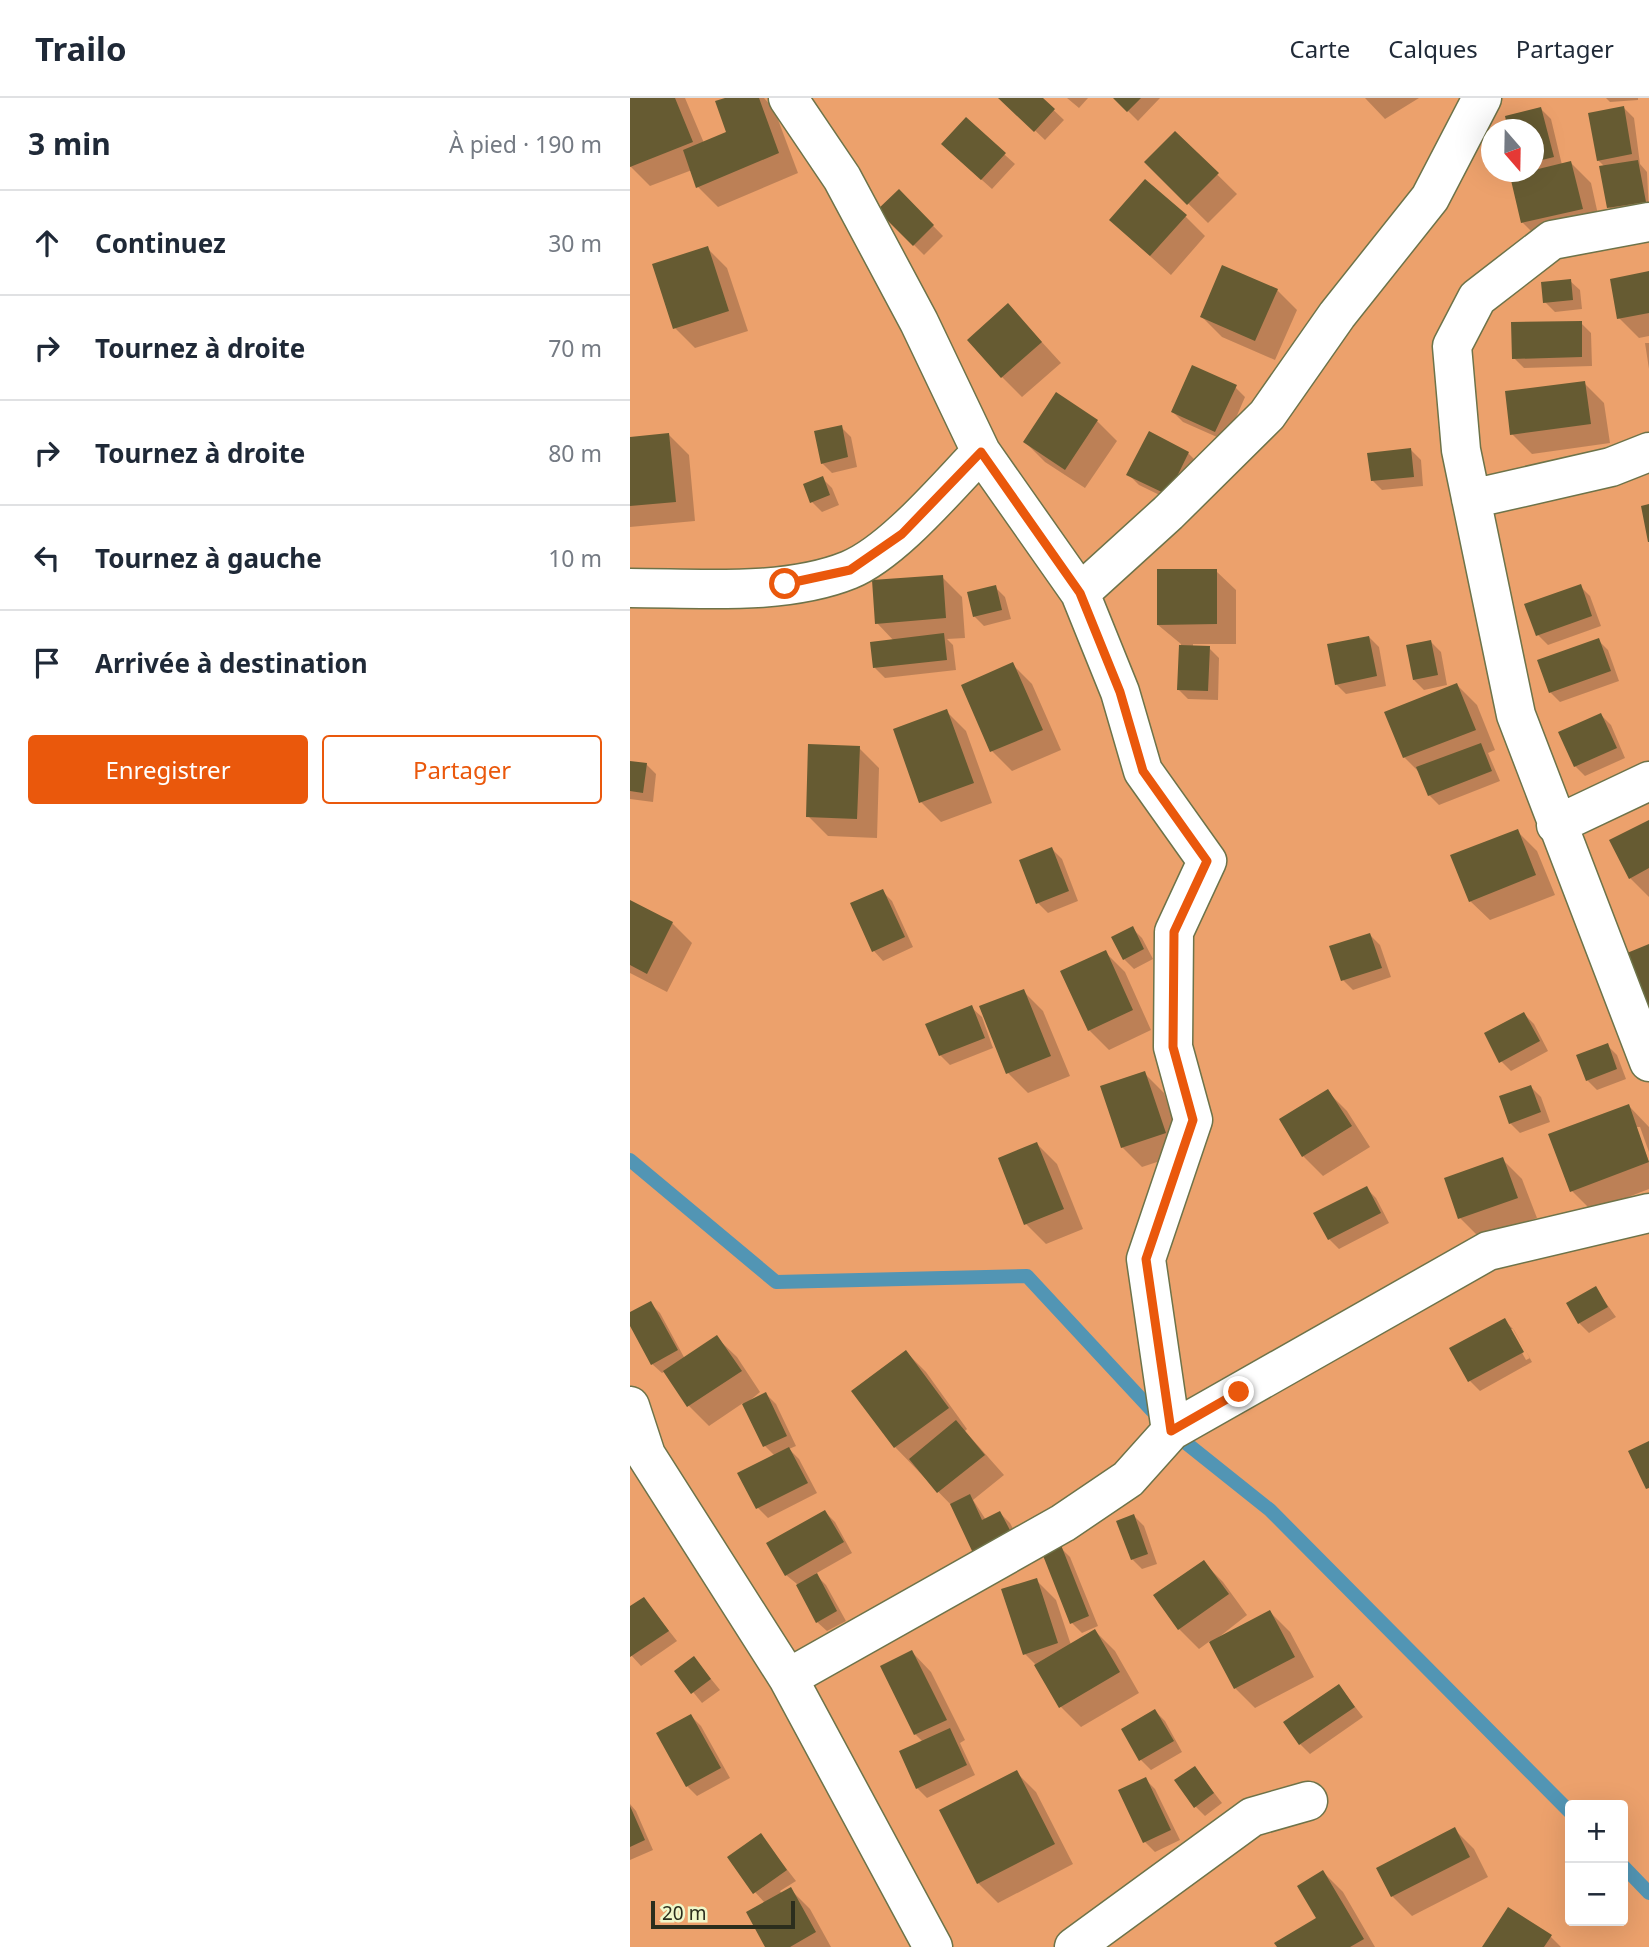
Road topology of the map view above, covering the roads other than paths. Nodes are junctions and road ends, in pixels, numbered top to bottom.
1 (788, 98) edge
2 (1482, 98) edge
3 (1649, 222) edge
4 (981, 452) junction
5 (1649, 452) edge
6 (1471, 499) junction
7 (630, 588) edge
8 (1080, 593) junction
9 (1649, 781) edge
10 (1556, 825) junction
11 (1649, 1062) edge
12 (1649, 1213) edge
13 (630, 1406) edge
14 (1171, 1431) junction
15 (638, 1460) edge
16 (788, 1678) junction
17 (1308, 1801) dead end
18 (933, 1947) edge
19 (1074, 1947) edge

1 - 4 street
2 - 8 street
3 - 6 street
4 - 7 street
4 - 8 street
5 - 6 street
6 - 10 street
8 - 14 street
9 - 10 street
10 - 11 street
12 - 14 street
13 - 15 street
14 - 16 street
15 - 16 street
16 - 18 street
17 - 19 street

